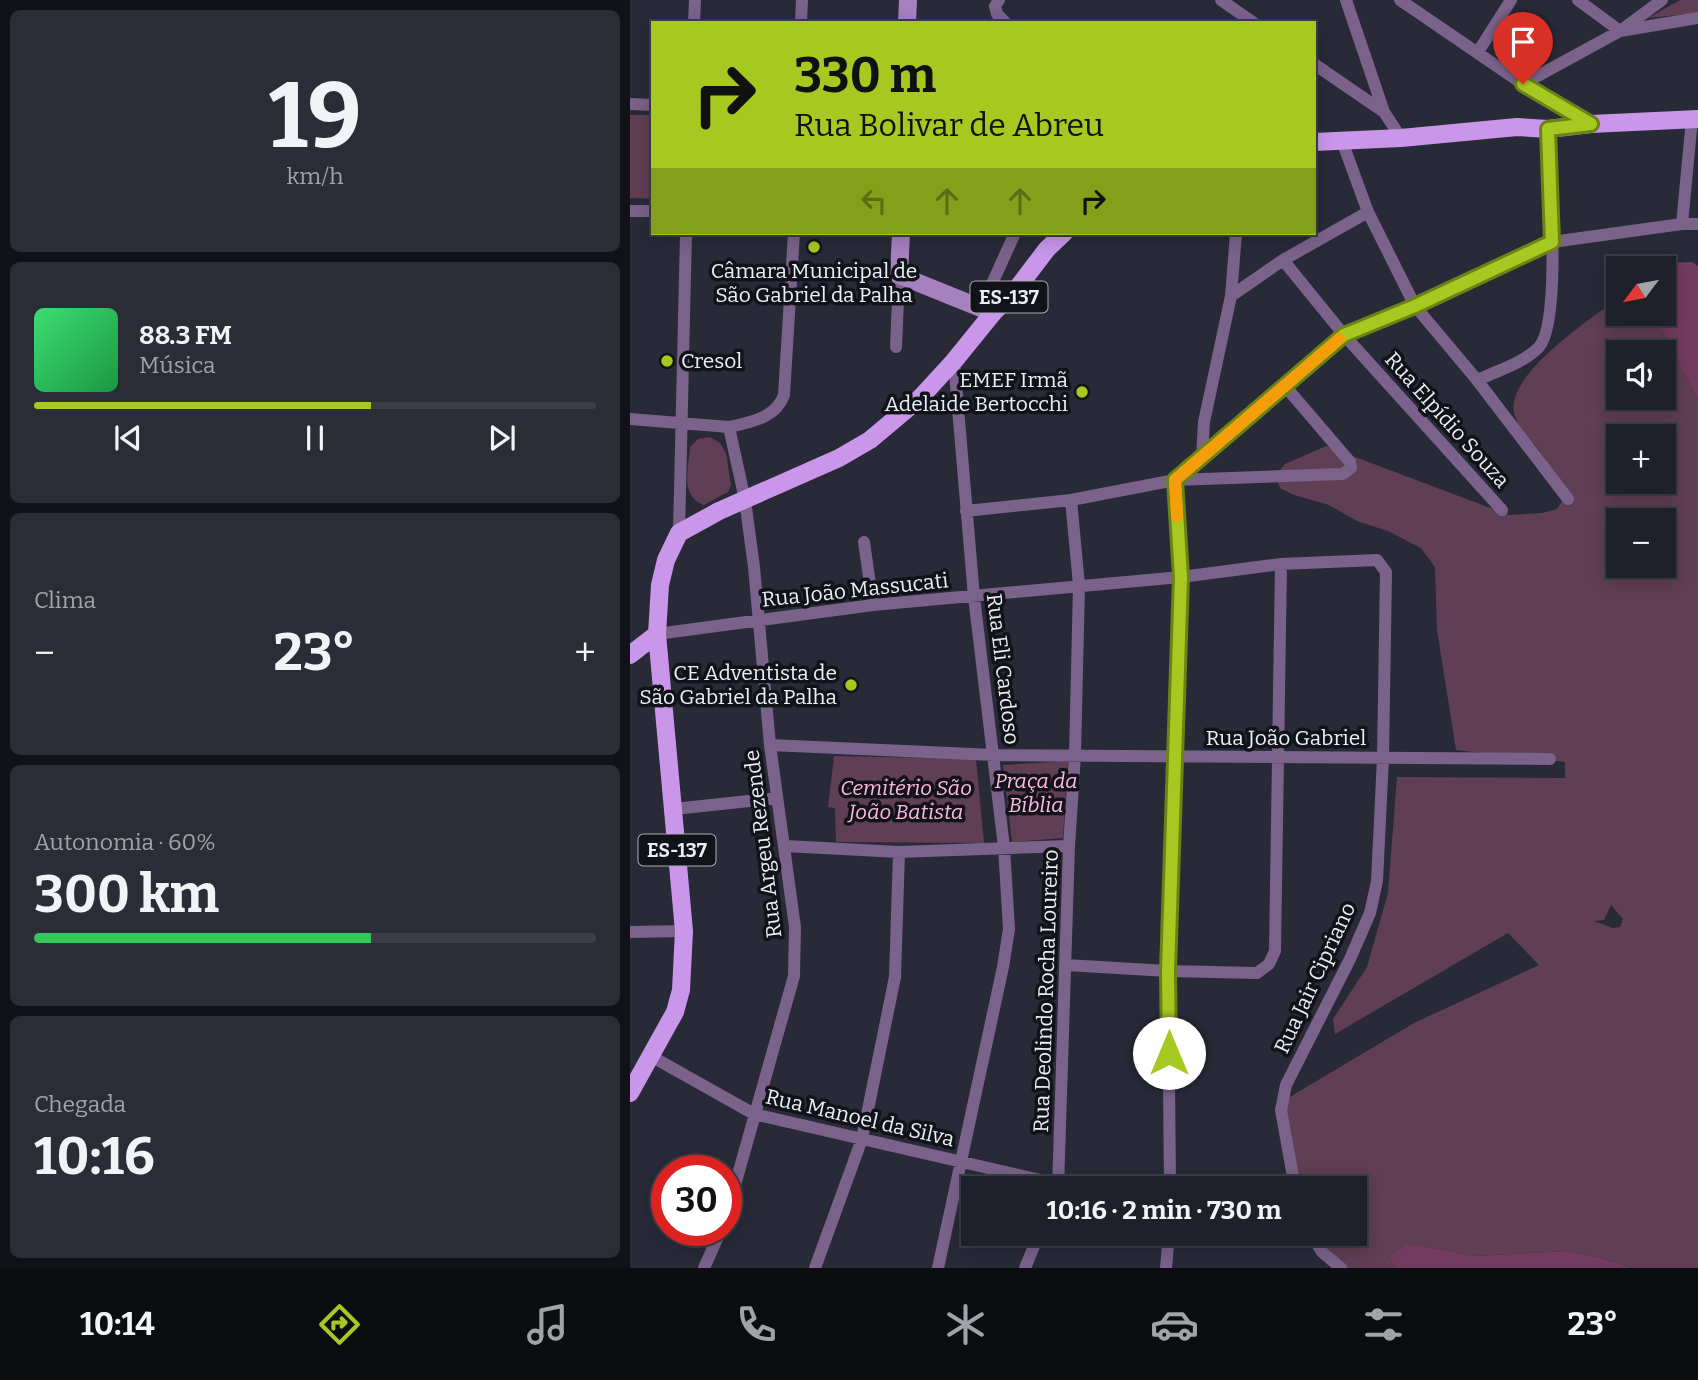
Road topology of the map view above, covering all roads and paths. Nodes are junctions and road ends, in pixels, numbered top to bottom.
1 (695, 0) edge
2 (802, 0) edge
3 (908, 0) edge
4 (999, 0) edge
5 (1221, 0) edge
6 (1346, 0) edge
7 (1400, 0) edge
8 (1511, 0) edge
9 (1578, 0) edge
10 (1662, 0) edge
11 (1698, 18) edge
12 (694, 21) edge
13 (801, 21) edge
14 (907, 21) edge
15 (1004, 21) edge
16 (1251, 21) edge
17 (1620, 31) junction
18 (1478, 52) junction
19 (1316, 65) edge
20 (1523, 84) junction
21 (630, 104) edge
22 (651, 105) edge
23 (1384, 112) junction
24 (1695, 119) edge
25 (1591, 124) junction
26 (1548, 129) junction
27 (1401, 138) junction
28 (1342, 141) junction
29 (1316, 142) edge
30 (630, 211) edge
31 (651, 211) edge
32 (1368, 212) junction
33 (1682, 224) junction
34 (1698, 224) edge
35 (687, 235) edge
36 (794, 235) edge
37 (901, 235) edge
38 (1014, 235) edge
39 (1062, 235) edge
40 (1236, 235) edge
41 (1552, 242) junction
42 (1283, 260) junction
43 (899, 275) junction
44 (1231, 296) junction
45 (1415, 306) junction
46 (987, 311) junction
47 (1344, 335) junction
48 (896, 347) dead end
49 (954, 362) junction
50 (1478, 380) junction
51 (1285, 386) junction
52 (630, 419) edge
53 (683, 424) junction
54 (729, 427) junction
55 (1202, 456) junction
56 (1175, 480) junction
57 (1568, 499) dead end
58 (745, 500) junction
59 (1071, 500) junction
60 (1502, 510) dead end
61 (966, 511) junction
62 (679, 533) junction
63 (864, 542) dead end
64 (1281, 564) junction
65 (1386, 572) joint
66 (1181, 577) junction
67 (1079, 585) junction
68 (974, 597) junction
69 (873, 605) junction
70 (759, 620) junction
71 (657, 634) junction
72 (630, 655) edge
73 (770, 745) junction
74 (994, 755) junction
75 (1075, 755) junction
76 (1177, 756) junction
77 (1278, 757) junction
78 (1383, 758) junction
79 (1550, 759) dead end
80 (777, 798) junction
81 (674, 809) junction
82 (785, 846) junction
83 (1069, 846) junction
84 (1004, 847) junction
85 (899, 852) junction
86 (684, 931) junction
87 (630, 932) edge
88 (1066, 965) junction
89 (1168, 971) junction
90 (648, 1057) junction
91 (630, 1066) edge
92 (630, 1093) edge
93 (754, 1114) junction
94 (862, 1139) junction
95 (742, 1158) edge
96 (961, 1161) junction
97 (1020, 1176) edge
98 (1059, 1176) edge
99 (1170, 1176) edge
100 (1293, 1176) edge
101 (714, 1246) edge
102 (1034, 1246) edge
103 (1167, 1246) edge
104 (1318, 1246) edge
105 (704, 1268) edge
106 (815, 1268) edge
107 (938, 1268) edge
108 (1025, 1268) edge
109 (1166, 1268) edge
110 (1341, 1268) edge

1 - 12 street
2 - 13 street
3 - 14 street
4 - 15 street
5 - 16 street
6 - 23 street
7 - 18 street
8 - 18 street
9 - 17 street
10 - 17 street
11 - 17 street
17 - 20 street
18 - 20 street
19 - 23 street
20 - 25 street
21 - 22 street
23 - 27 street
24 - 25 main road
24 - 33 street
25 - 26 main road
26 - 27 main road
26 - 41 street
27 - 28 main road
28 - 29 main road
28 - 32 street
30 - 31 street
32 - 42 street
32 - 45 street
33 - 34 street
33 - 41 street
35 - 53 street
36 - 54 street
37 - 43 street
38 - 46 street
39 - 46 main road, ES-137
40 - 44 street
41 - 45 street
41 - 50 street
42 - 44 street
42 - 47 street, Rua Elpídio Souza
43 - 46 street
43 - 48 street
44 - 55 street
45 - 47 street
45 - 50 street
46 - 49 main road, ES-137
47 - 51 street
47 - 60 street, Rua Elpídio Souza
49 - 58 main road, ES-137
49 - 61 street, Rua Eli Cardoso
50 - 57 street
51 - 55 street
51 - 56 street
52 - 53 street
53 - 54 street
53 - 62 street
54 - 58 street, Rua Argeu Rezende
55 - 56 street
56 - 59 street
56 - 66 street
58 - 62 main road, ES-137
58 - 70 street, Rua Argeu Rezende
59 - 61 street
59 - 67 street, Rua Deolindo Rocha Loureiro
61 - 68 street, Rua Eli Cardoso
62 - 71 main road, ES-137
63 - 69 street
64 - 65 street, Rua João Massucati
64 - 66 street, Rua João Massucati
64 - 77 street
65 - 78 street, Rua Jair Cipriano
66 - 67 street, Rua João Massucati
66 - 76 street
67 - 68 street, Rua João Massucati
67 - 75 street, Rua Deolindo Rocha Loureiro
68 - 69 street, Rua João Massucati
68 - 74 street, Rua Eli Cardoso
69 - 70 street, Rua João Massucati
70 - 71 street, Rua João Massucati
70 - 73 street, Rua Argeu Rezende
71 - 72 main road
71 - 81 main road, ES-137
73 - 74 street, Rua João Gabriel
73 - 80 street, Rua Argeu Rezende
74 - 75 street, Rua João Gabriel
74 - 84 street, Rua Eli Cardoso
75 - 76 street, Rua João Gabriel
75 - 83 street, Rua Deolindo Rocha Loureiro
76 - 77 street, Rua João Gabriel
76 - 89 street
77 - 78 street, Rua João Gabriel
77 - 89 street
78 - 79 street, Rua João Gabriel
78 - 100 street, Rua Jair Cipriano
80 - 81 street
80 - 82 street, Rua Argeu Rezende
81 - 86 main road, ES-137
82 - 85 street
82 - 93 street, Rua Argeu Rezende
83 - 84 street
83 - 88 street, Rua Deolindo Rocha Loureiro
84 - 85 street
84 - 96 street, Rua Eli Cardoso
85 - 94 street
86 - 87 street
86 - 90 main road, ES-137
88 - 89 street
88 - 98 street, Rua Deolindo Rocha Loureiro
89 - 99 street
90 - 91 main road
90 - 92 main road, ES-137
90 - 93 street, Rua Manoel da Silva
93 - 94 street, Rua Manoel da Silva
93 - 95 street, Rua Argeu Rezende
94 - 96 street, Rua Manoel da Silva
94 - 106 street
96 - 97 street, Rua Manoel da Silva
96 - 107 street, Rua Eli Cardoso
101 - 105 street
102 - 108 street
103 - 109 street
104 - 110 street

